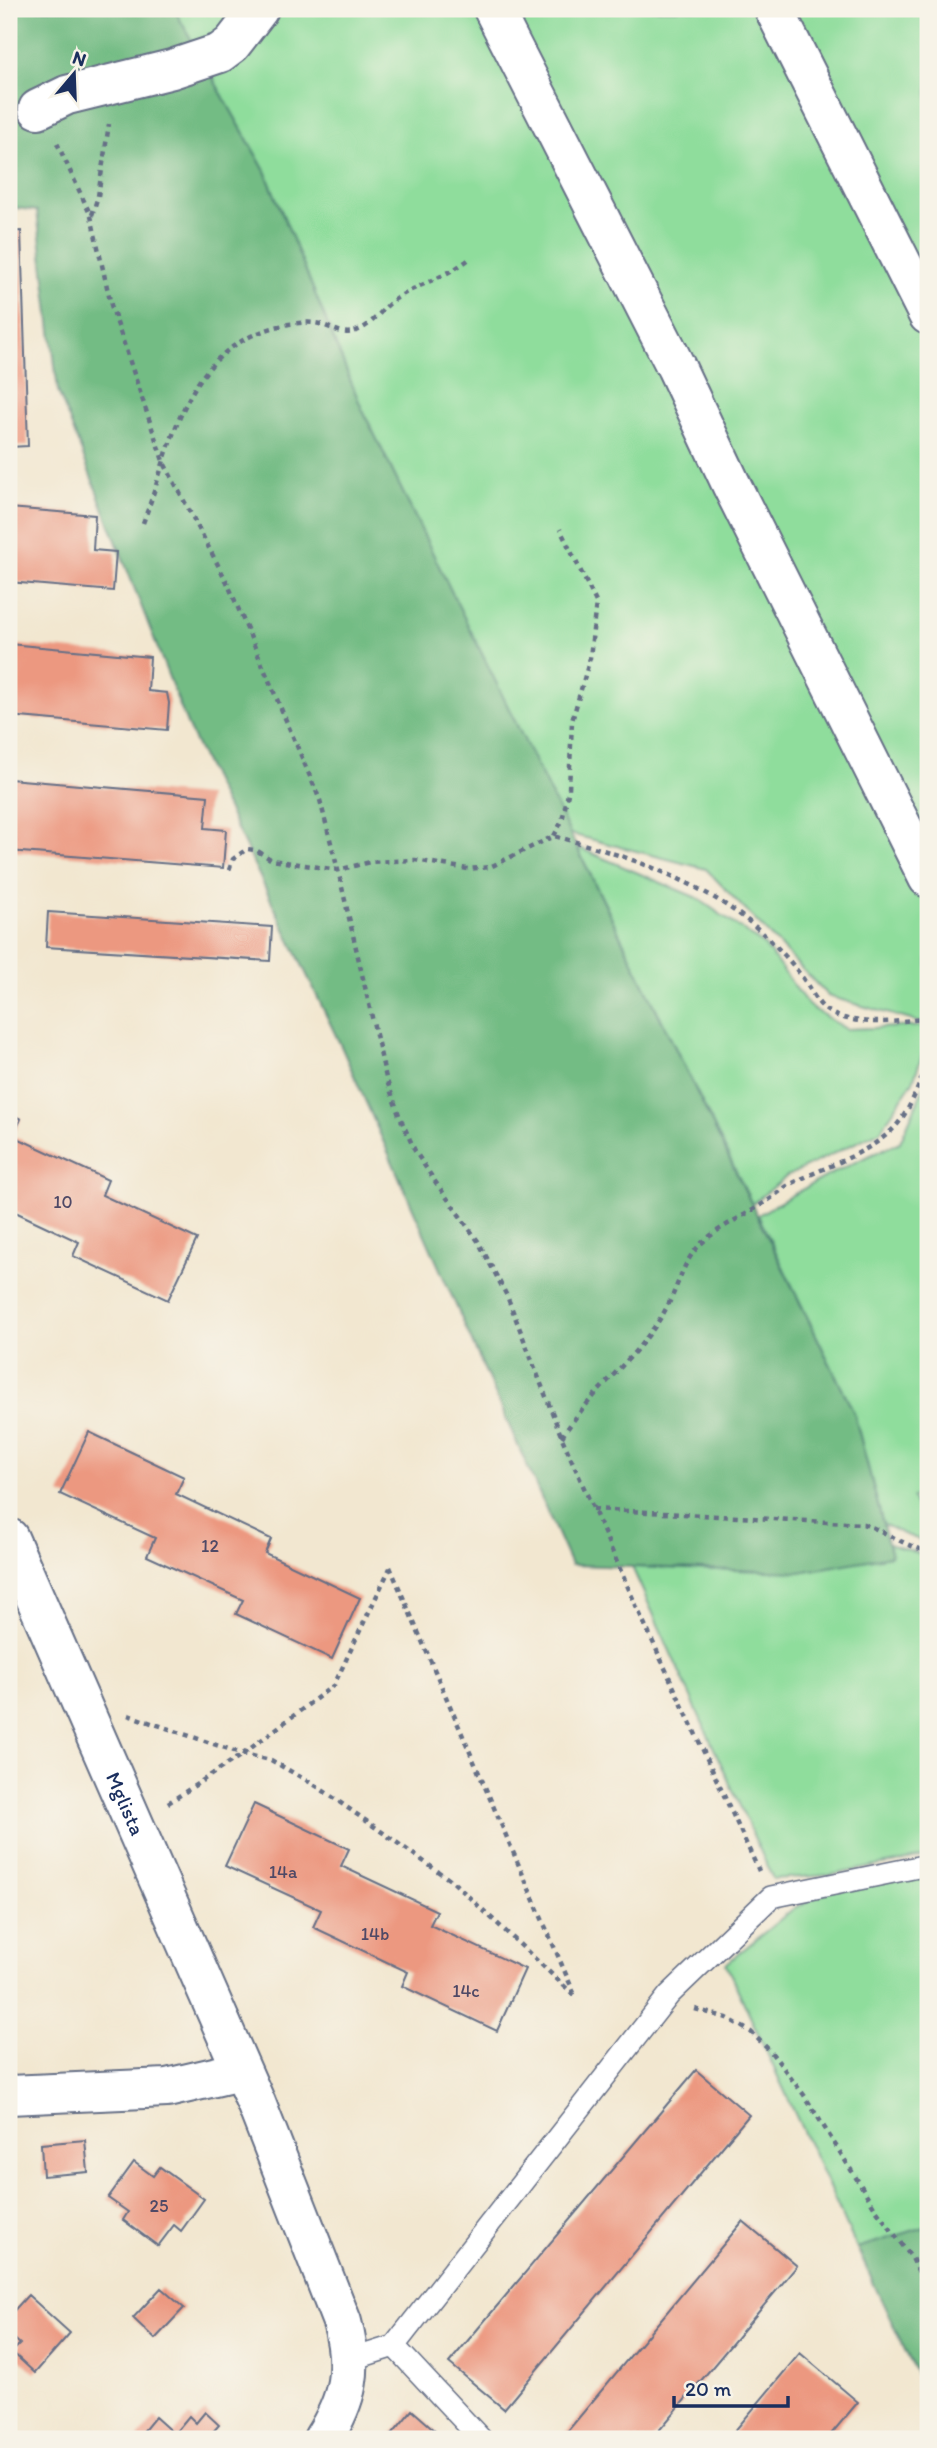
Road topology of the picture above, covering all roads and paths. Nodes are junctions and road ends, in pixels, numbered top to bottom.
1 (259, 9) edge
2 (492, 9) edge
3 (774, 9) edge
4 (116, 81) junction
5 (38, 109) joint
6 (91, 216) junction
7 (468, 260) dead end
8 (928, 315) edge
9 (163, 461) junction
10 (143, 523) dead end
11 (561, 529) dead end
12 (554, 836) junction
13 (229, 870) dead end
14 (338, 870) junction
15 (928, 878) edge
16 (928, 1018) edge
17 (928, 1061) edge
18 (562, 1438) junction
19 (593, 1508) junction
20 (9, 1538) edge
21 (928, 1551) edge
22 (125, 1714) dead end
23 (243, 1754) junction
24 (133, 1827) junction
25 (928, 1865) edge
26 (771, 1897) junction
27 (669, 1995) junction
28 (240, 2071) junction
29 (9, 2095) edge
30 (928, 2291) edge
31 (394, 2346) junction
32 (349, 2360) junction
33 (323, 2439) edge
34 (481, 2439) edge

1 - 4 street
2 - 15 street
3 - 8 street
4 - 5 street
4 - 6 path
5 - 6 path
6 - 9 path
7 - 9 path
9 - 10 path
9 - 14 path
11 - 12 path
12 - 14 path
12 - 16 path
13 - 14 path
14 - 18 path
17 - 18 path
18 - 19 path
19 - 21 path
19 - 26 path
20 - 24 street, Mglista
22 - 23 path
23 - 23 path
23 - 24 path
24 - 28 street, Mglista
25 - 26 lane
26 - 27 lane
27 - 30 path
27 - 31 lane
28 - 29 street
28 - 32 street, Mglista
31 - 32 lane
31 - 34 lane
32 - 33 street, Mglista

